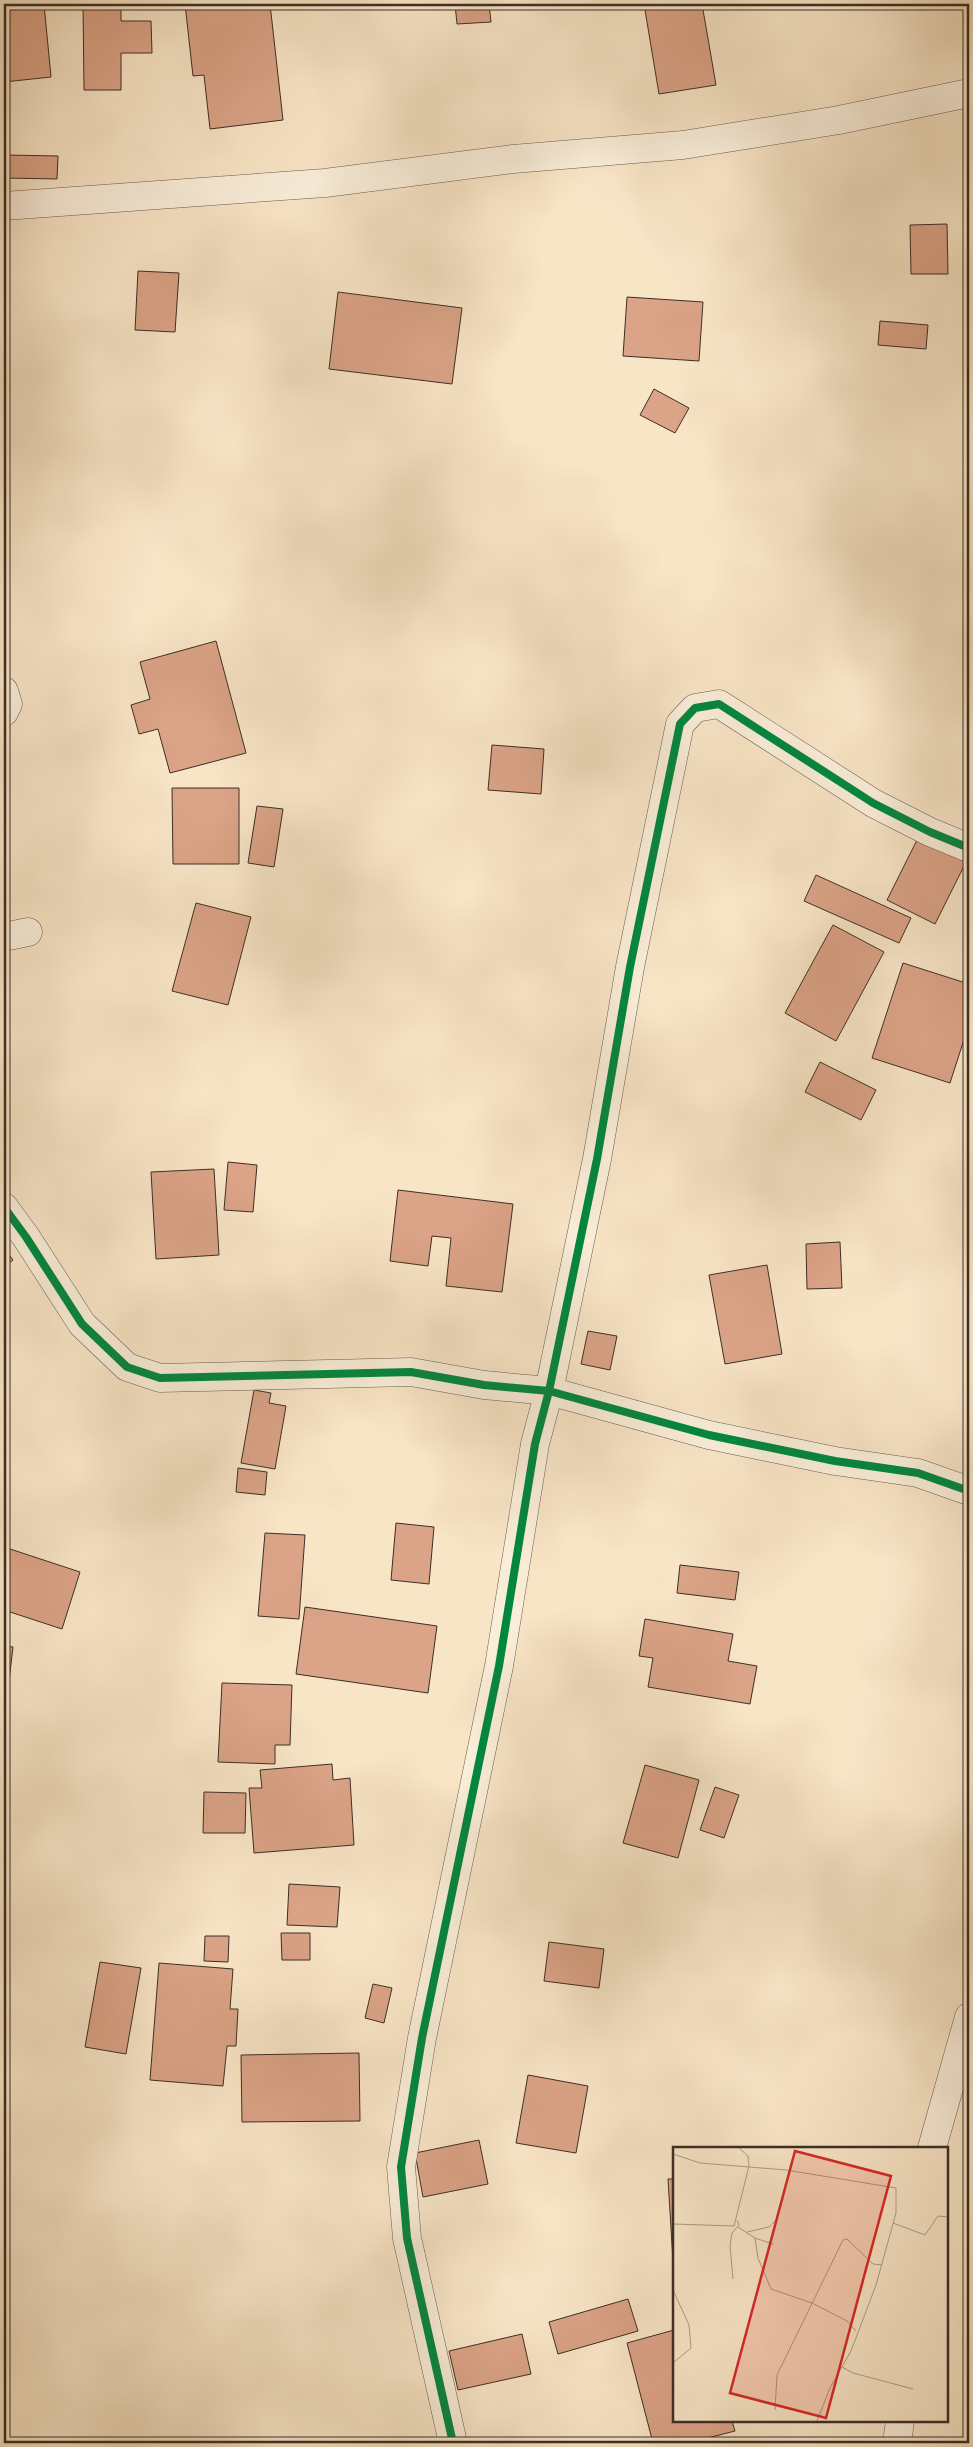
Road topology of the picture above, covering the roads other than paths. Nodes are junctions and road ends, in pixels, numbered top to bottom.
1 (969, 93) edge
2 (4, 206) edge
3 (4, 691) edge
4 (4, 712) edge
5 (969, 848) edge
6 (4, 1207) edge
7 (549, 1391) junction
8 (969, 1491) edge
9 (969, 2016) edge
10 (932, 2147) edge
11 (900, 2422) edge
12 (453, 2443) edge
13 (897, 2443) edge

1 - 2 street
3 - 4 street
5 - 7 street
6 - 7 street
7 - 8 street
7 - 12 street
9 - 10 street
11 - 13 street

